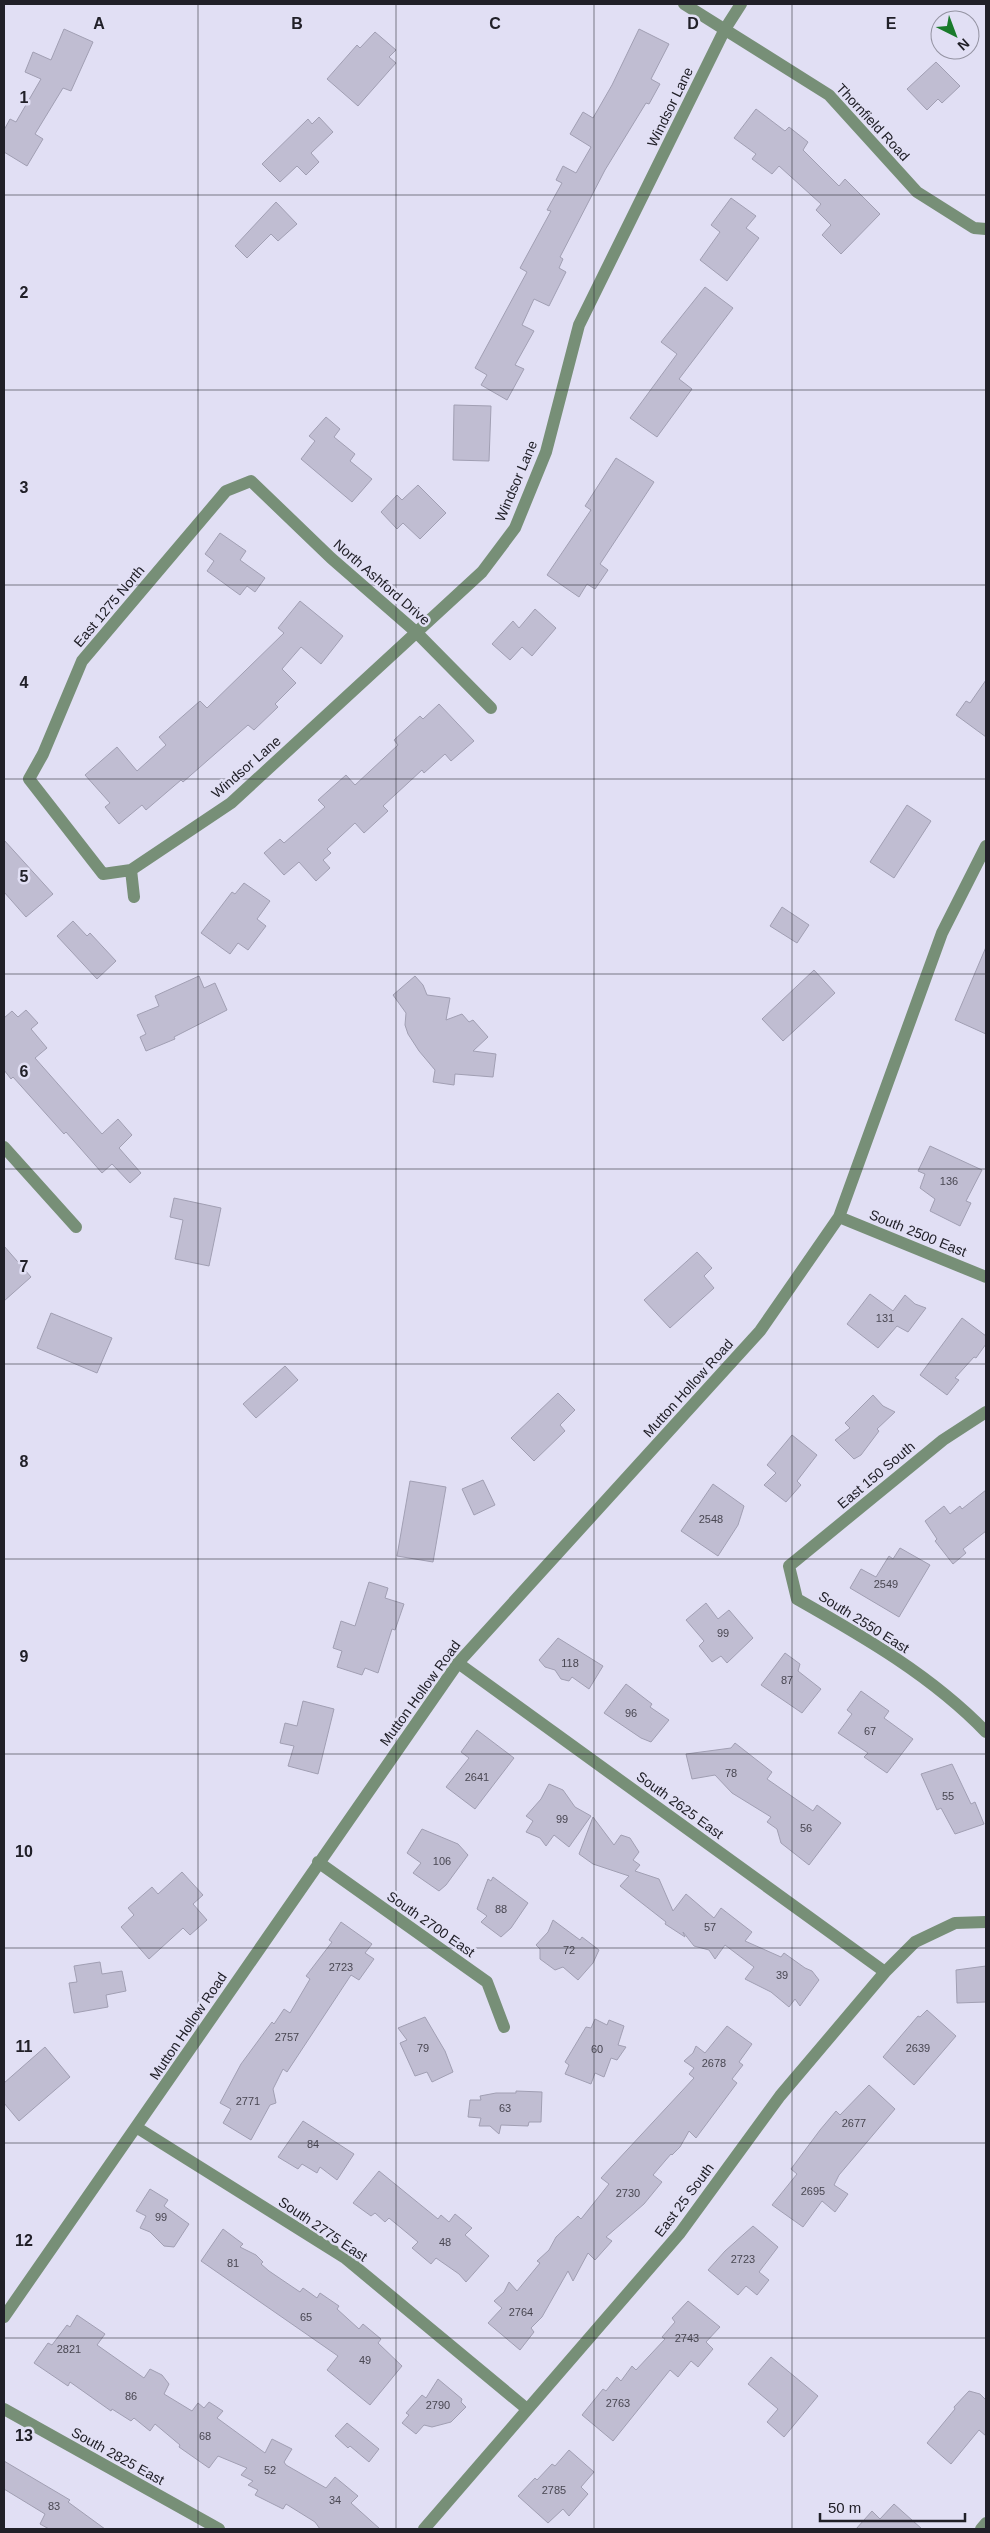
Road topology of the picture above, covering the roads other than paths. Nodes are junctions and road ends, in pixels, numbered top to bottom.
1 (684, 4) edge
2 (741, 4) edge
3 (725, 29) junction
4 (986, 229) edge
5 (251, 481) joint
6 (416, 632) junction
7 (491, 708) dead end
8 (986, 846) edge
9 (131, 870) junction
10 (134, 896) dead end
11 (4, 1147) edge
12 (839, 1217) junction
13 (76, 1227) dead end
14 (986, 1277) edge
15 (986, 1412) edge
16 (789, 1566) joint
17 (458, 1663) junction
18 (986, 1732) edge
19 (318, 1862) junction
20 (986, 1922) edge
21 (886, 1972) junction
22 (504, 2027) dead end
23 (136, 2127) junction
24 (4, 2317) edge
25 (4, 2409) edge
26 (527, 2409) junction
27 (986, 2523) edge
28 (218, 2529) edge
29 (424, 2529) edge
30 (981, 2529) edge

1 - 3 street, Thornfield Road
2 - 3 street, Windsor Lane
3 - 4 street, Thornfield Road
3 - 6 street, Windsor Lane
5 - 6 street, North Ashford Drive
5 - 9 street, East 1275 North
6 - 7 street, North Ashford Drive
6 - 9 street, Windsor Lane
8 - 12 street, Mutton Hollow Road
9 - 10 street
11 - 13 street
12 - 14 street, South 2500 East
12 - 17 street, Mutton Hollow Road
15 - 16 street, East 150 South
16 - 18 street, South 2550 East
17 - 19 street, Mutton Hollow Road
17 - 21 street, South 2625 East
19 - 22 street, South 2700 East
19 - 23 street, Mutton Hollow Road
20 - 21 street, East 25 South
21 - 26 street, East 25 South
23 - 24 street, Mutton Hollow Road
23 - 26 street, South 2775 East
25 - 28 street, South 2825 East
26 - 29 street, East 25 South
27 - 30 street

